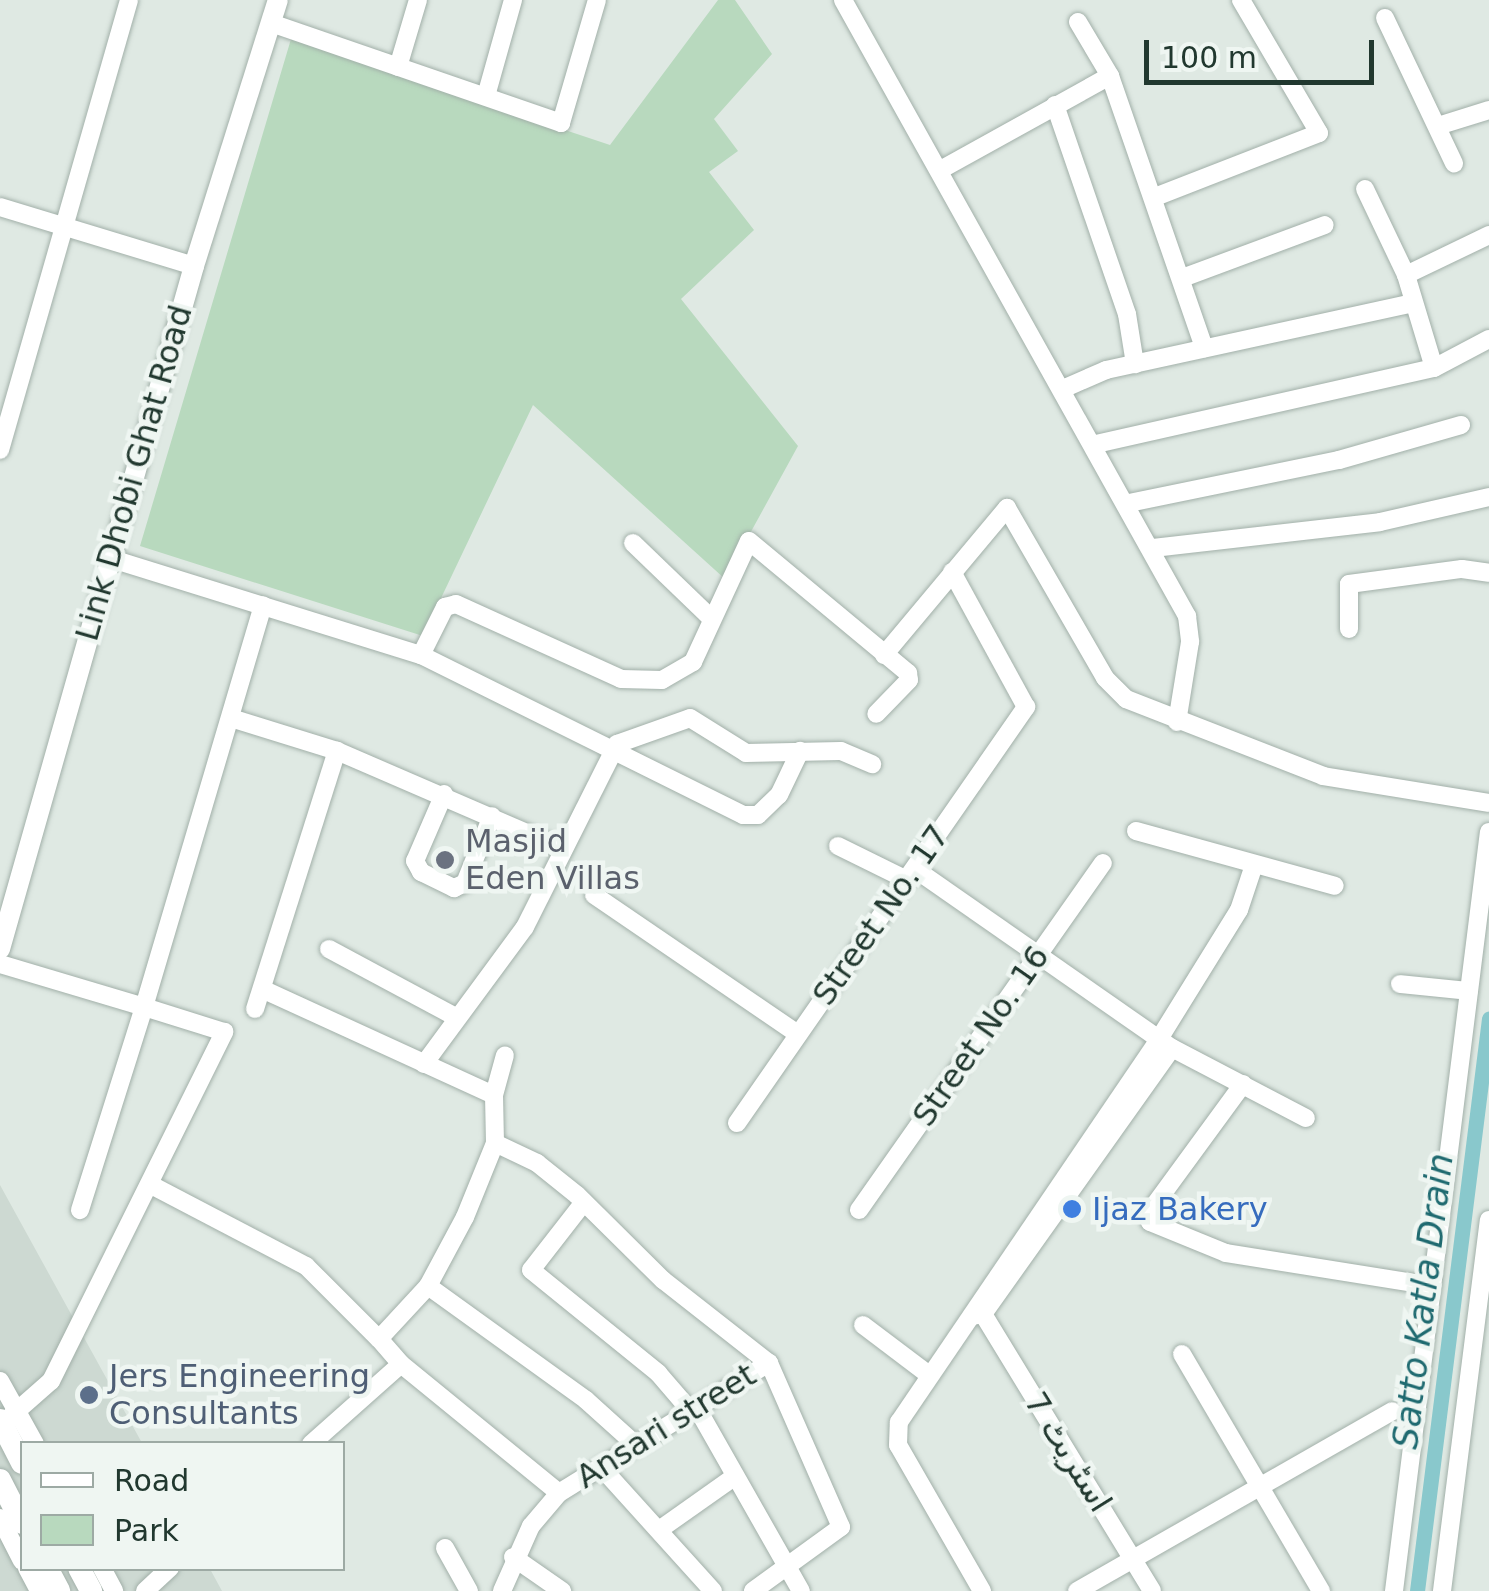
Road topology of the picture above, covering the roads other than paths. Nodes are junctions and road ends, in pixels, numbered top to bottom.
1 (129, 0) edge
2 (278, 0) edge
3 (418, 0) edge
4 (513, 0) edge
5 (598, 0) edge
6 (843, 0) edge
7 (1241, 0) edge
8 (1385, 18) dead end
9 (1078, 22) dead end
10 (271, 23) junction
11 (398, 67) junction
12 (1110, 76) junction
13 (486, 96) junction
14 (1055, 105) junction
15 (1489, 110) edge
16 (1440, 125) junction
17 (1454, 162) dead end
18 (942, 169) junction
19 (1365, 189) dead end
20 (1155, 198) junction
21 (0, 207) edge
22 (1326, 225) dead end
23 (64, 226) junction
24 (1489, 234) edge
25 (194, 266) junction
26 (1406, 274) junction
27 (1184, 277) junction
28 (1413, 303) junction
29 (1489, 340) edge
30 (1204, 348) junction
31 (1135, 364) junction
32 (1434, 368) junction
33 (1065, 388) junction
34 (1461, 425) dead end
35 (1096, 444) junction
36 (0, 450) edge
37 (1489, 497) edge
38 (1129, 503) junction
39 (634, 543) dead end
40 (1153, 548) junction
41 (109, 558) junction
42 (952, 572) junction
43 (1489, 573) edge
44 (263, 605) junction
45 (710, 617) junction
46 (1349, 629) dead end
47 (884, 654) junction
48 (421, 656) junction
49 (876, 714) dead end
50 (230, 718) junction
51 (1177, 722) junction
52 (337, 751) junction
53 (800, 751) junction
54 (613, 752) junction
55 (872, 764) dead end
56 (444, 794) junction
57 (1489, 803) edge
58 (492, 816) junction
59 (1136, 830) dead end
60 (1489, 832) edge
61 (838, 846) dead end
62 (564, 849) junction
63 (1103, 863) dead end
64 (1253, 868) junction
65 (911, 875) junction
66 (1486, 884) edge
67 (1336, 886) dead end
68 (594, 895) dead end
69 (0, 949) edge
70 (329, 950) dead end
71 (1038, 955) junction
72 (0, 964) edge
73 (1400, 984) dead end
74 (262, 989) junction
75 (1469, 991) junction
76 (144, 1007) junction
77 (255, 1009) dead end
78 (454, 1016) junction
79 (798, 1034) junction
80 (1165, 1044) junction
81 (505, 1055) dead end
82 (424, 1064) junction
83 (1244, 1084) junction
84 (494, 1095) junction
85 (1306, 1118) dead end
86 (737, 1123) dead end
87 (496, 1143) junction
88 (151, 1184) junction
89 (584, 1202) junction
90 (80, 1210) dead end
91 (860, 1210) dead end
92 (1489, 1220) edge
93 (428, 1286) junction
94 (1432, 1286) junction
95 (978, 1315) junction
96 (863, 1326) dead end
97 (1482, 1333) edge
98 (379, 1339) junction
99 (1182, 1354) dead end
100 (769, 1363) junction
101 (401, 1364) junction
102 (930, 1374) junction
103 (0, 1381) edge
104 (692, 1408) junction
105 (1392, 1410) dead end
106 (7, 1419) edge
107 (32, 1441) edge
108 (315, 1441) edge
109 (636, 1445) junction
110 (20, 1456) edge
111 (601, 1467) junction
112 (734, 1477) junction
113 (0, 1480) edge
114 (1258, 1488) junction
115 (560, 1493) junction
116 (0, 1518) edge
117 (20, 1518) edge
118 (659, 1530) junction
119 (445, 1548) dead end
120 (20, 1557) edge
121 (513, 1557) junction
122 (1133, 1558) junction
123 (784, 1570) junction
124 (167, 1571) edge
125 (145, 1591) edge
126 (470, 1591) edge
127 (502, 1591) edge
128 (562, 1591) edge
129 (713, 1591) edge
130 (753, 1591) edge
131 (800, 1591) edge
132 (982, 1591) edge
133 (1077, 1591) edge
134 (1152, 1591) edge
135 (1322, 1591) edge
136 (1394, 1591) edge
137 (1442, 1591) edge

1 - 23 street
2 - 10 street, Link Dhobi Ghat Road
3 - 11 street
4 - 13 street
5 - 13 street
6 - 18 street
7 - 20 street
8 - 16 street
9 - 12 street
10 - 11 street
10 - 25 street, Link Dhobi Ghat Road
11 - 13 street
12 - 14 street
12 - 20 street
14 - 18 street
14 - 31 street
15 - 16 street
16 - 17 street
18 - 33 street
19 - 26 street
20 - 27 street
21 - 23 street
22 - 27 street
23 - 25 street
23 - 36 street
24 - 26 street
25 - 41 street, Link Dhobi Ghat Road
26 - 28 street
27 - 30 street
28 - 30 street
28 - 32 street
29 - 32 street
30 - 31 street
31 - 33 street
32 - 35 street
33 - 35 street
34 - 38 street
35 - 38 street
37 - 40 street
38 - 40 street
39 - 45 street
40 - 51 street
41 - 44 street
41 - 69 street, Link Dhobi Ghat Road
42 - 47 street
42 - 51 street
42 - 65 street, Street No. 17
43 - 46 street
44 - 48 street
44 - 50 street
45 - 47 street
45 - 48 street
47 - 49 street
48 - 54 street
50 - 52 street
50 - 76 street
51 - 57 street
52 - 56 street
52 - 74 street
53 - 54 street
53 - 54 street
53 - 55 street
54 - 62 street
56 - 58 street
56 - 58 street
58 - 62 street
59 - 64 street
60 - 66 street
61 - 65 street
62 - 78 street
63 - 71 street, Street No. 16
64 - 67 street
64 - 80 street
65 - 71 street
65 - 79 street, Street No. 17
66 - 75 street
68 - 79 street
70 - 78 street
71 - 80 street
71 - 91 street, Street No. 16
72 - 76 street
73 - 75 street
74 - 77 street
74 - 82 street
75 - 94 street
76 - 88 street
76 - 90 street
78 - 82 street
79 - 86 street, Street No. 17
80 - 83 street
80 - 95 street
81 - 84 street
82 - 84 street
83 - 85 street
83 - 94 street
84 - 87 street
87 - 89 street
87 - 93 street
88 - 98 street
88 - 106 street
89 - 100 street
89 - 104 street
92 - 97 street
93 - 98 street
93 - 109 street
94 - 136 street
95 - 102 street
95 - 122 street, اسٹریٹ 7
96 - 102 street
97 - 137 street
98 - 101 street
99 - 114 street
100 - 104 street, Ansari street
100 - 123 street
101 - 108 street
101 - 115 street
102 - 132 street
103 - 106 street
104 - 109 street, Ansari street
104 - 112 street
105 - 114 street
106 - 107 street
106 - 110 main road
109 - 111 street, Ansari street
111 - 115 street, Ansari street
111 - 118 street
112 - 118 street
112 - 123 street
113 - 117 main road
114 - 122 street
114 - 135 street
115 - 121 street, Ansari street
116 - 120 street
118 - 129 street
119 - 126 street
121 - 127 street, Ansari street
121 - 128 street
122 - 133 street
122 - 134 street, اسٹریٹ 7
123 - 130 street
123 - 131 street
124 - 125 street

